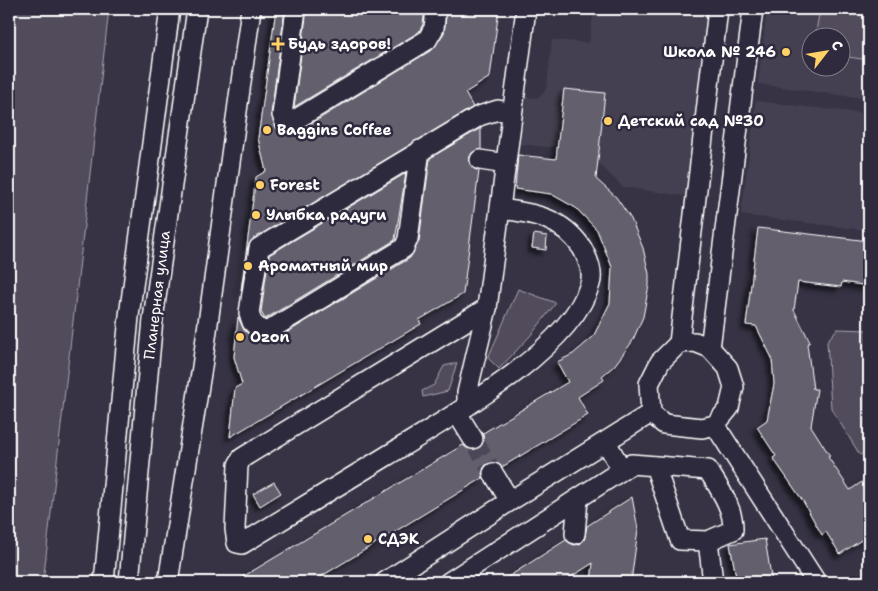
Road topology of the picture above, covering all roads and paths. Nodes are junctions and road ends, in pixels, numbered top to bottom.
1 (170, 9) edge
2 (197, 9) edge
3 (251, 9) edge
4 (296, 9) edge
5 (436, 9) edge
6 (526, 9) edge
7 (718, 9) edge
8 (753, 9) edge
9 (512, 113) junction
10 (420, 150) junction
11 (480, 160) dead end
12 (506, 164) junction
13 (500, 209) junction
14 (487, 308) junction
15 (679, 343) junction
16 (710, 348) junction
17 (462, 409) junction
18 (651, 412) junction
19 (715, 425) junction
20 (473, 439) tunnel mouth
21 (606, 442) junction
22 (655, 466) junction
23 (622, 470) junction
24 (493, 472) tunnel mouth
25 (578, 500) junction
26 (510, 501) junction
27 (575, 534) dead end
28 (708, 540) junction
29 (104, 582) edge
30 (129, 582) edge
31 (168, 582) edge
32 (386, 582) edge
33 (449, 582) edge
34 (714, 582) edge
35 (816, 582) edge

1 - 29 street, Планерная улица
2 - 30 street, Планерная улица
3 - 31 street
4 - 5 street
6 - 9 street
7 - 15 street
8 - 16 street
9 - 10 street
9 - 12 street
10 - 10 street
11 - 12 street
12 - 13 street
13 - 14 street
13 - 17 street
14 - 17 street
14 - 17 street
15 - 16 street
15 - 18 street
16 - 19 street
17 - 20 street
18 - 19 street
18 - 21 street
19 - 35 street
21 - 23 street
21 - 26 street
22 - 23 street
22 - 28 street
22 - 28 street
23 - 25 street
24 - 26 street
25 - 27 street
25 - 33 street
26 - 32 street
28 - 34 street

